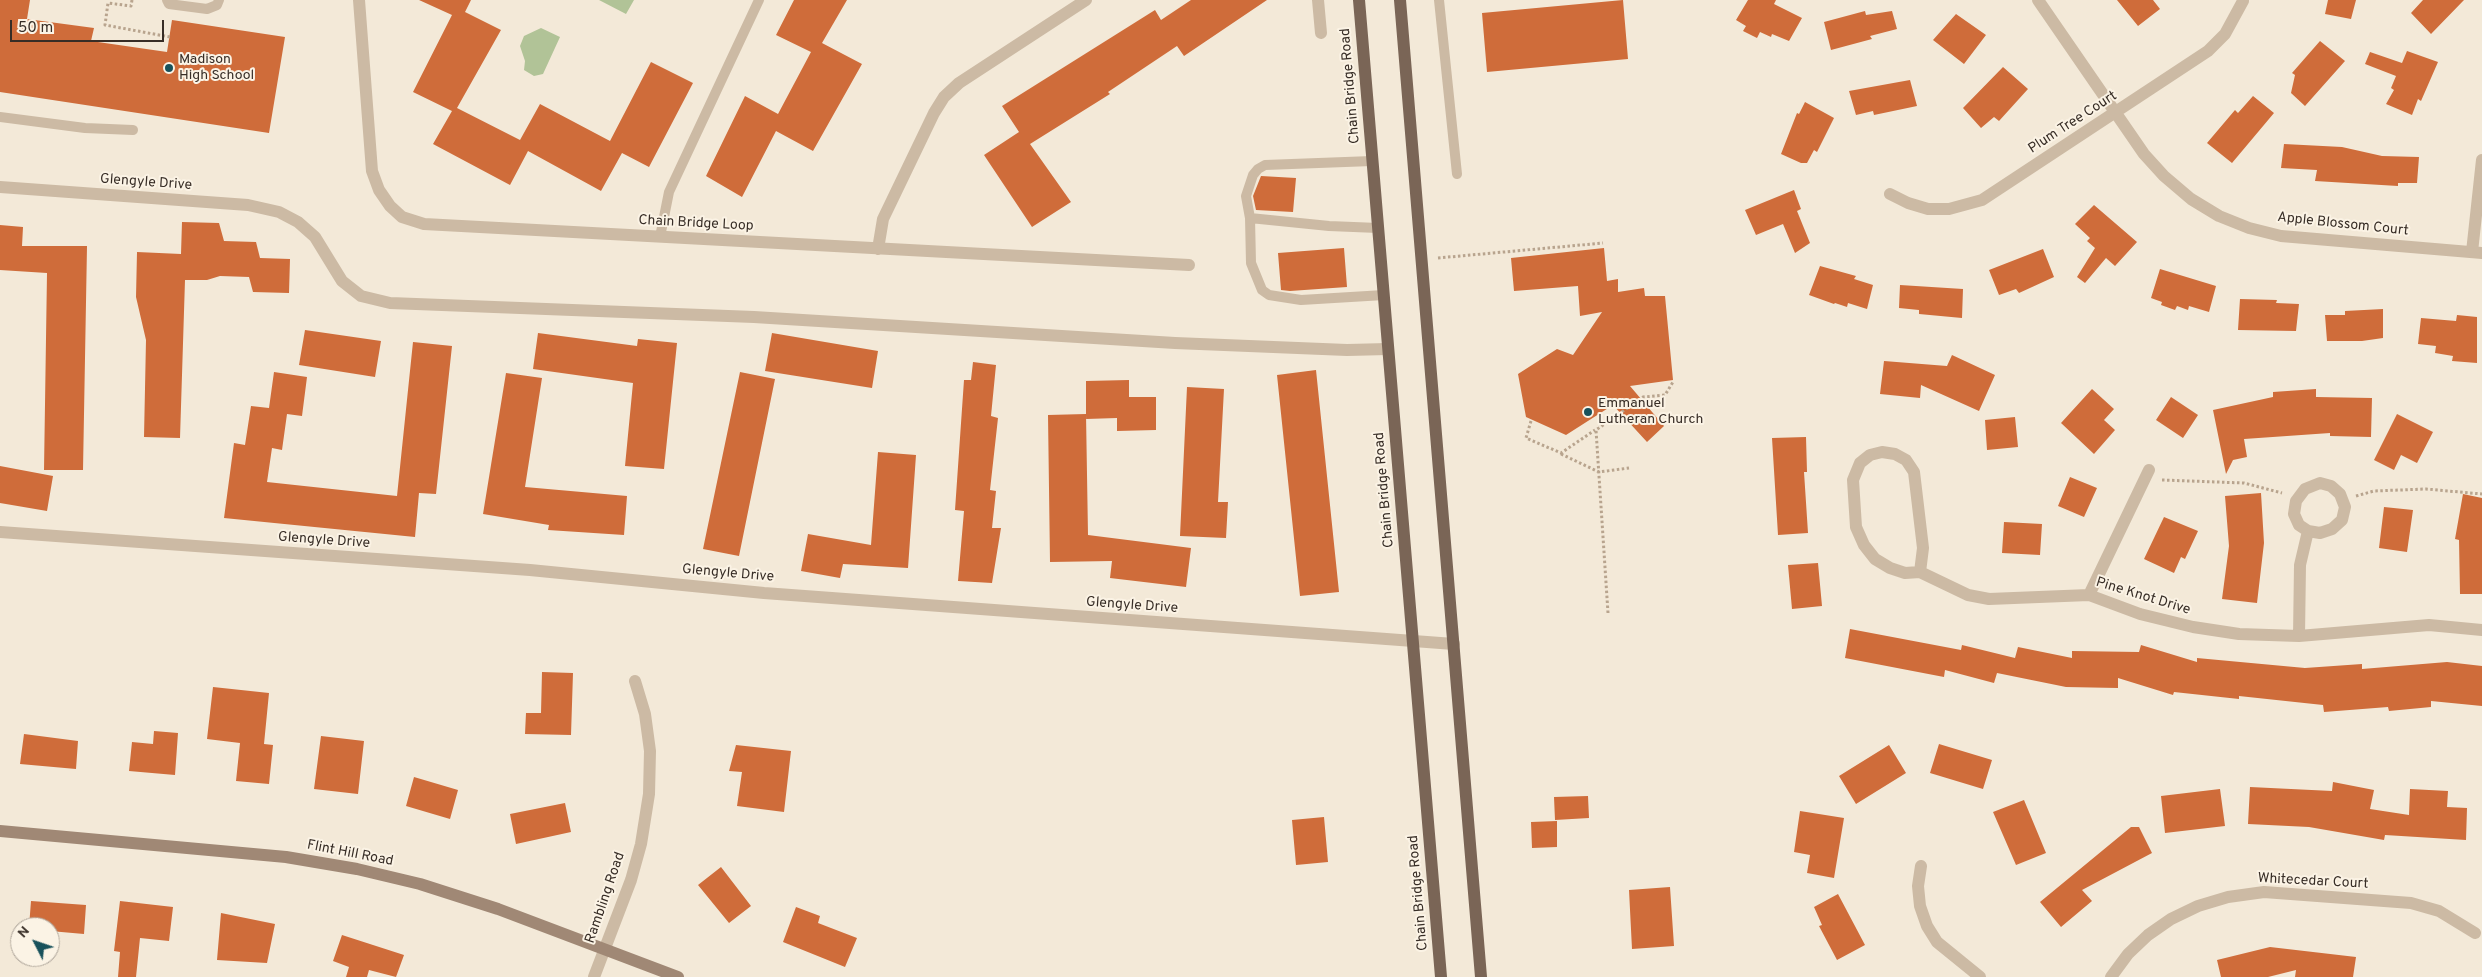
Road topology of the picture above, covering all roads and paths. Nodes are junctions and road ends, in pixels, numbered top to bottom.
1 (132, 0) edge
2 (166, 0) edge
3 (219, 0) edge
4 (359, 0) edge
5 (759, 0) edge
6 (1086, 0) edge
7 (1318, 0) edge
8 (1359, 0) edge
9 (1400, 0) edge
10 (1439, 0) edge
11 (2038, 0) edge
12 (2244, 1) dead end
13 (1321, 33) dead end
14 (170, 37) dead end
15 (2116, 113) junction
16 (0, 117) edge
17 (133, 130) dead end
18 (2482, 160) edge
19 (1372, 161) junction
20 (1457, 174) dead end
21 (0, 187) edge
22 (1890, 194) dead end
23 (1250, 218) junction
24 (1378, 228) junction
25 (660, 237) junction
26 (1603, 243) dead end
27 (878, 249) junction
28 (2477, 253) edge
29 (1437, 258) dead end
30 (1189, 265) dead end
31 (1384, 295) junction
32 (1388, 349) junction
33 (1674, 382) dead end
34 (1531, 421) dead end
35 (1596, 430) junction
36 (1561, 453) junction
37 (1629, 468) dead end
38 (1598, 472) junction
39 (2146, 475) joint
40 (2482, 494) edge
41 (2342, 500) junction
42 (2296, 501) junction
43 (2308, 531) junction
44 (0, 532) edge
45 (1920, 572) junction
46 (2089, 595) junction
47 (1608, 613) dead end
48 (2482, 630) edge
49 (2299, 636) junction
50 (1413, 642) junction
51 (1454, 644) junction
52 (635, 681) dead end
53 (0, 831) edge
54 (1921, 866) dead end
55 (2475, 933) dead end
56 (604, 948) junction
57 (594, 977) edge
58 (678, 977) edge
59 (1441, 977) edge
60 (1481, 977) edge
61 (1980, 977) edge
62 (2111, 977) edge

1 - 14 path
2 - 3 lane
4 - 25 street, Chain Bridge Loop
5 - 25 lane
6 - 27 street
7 - 13 street
8 - 19 main road, Chain Bridge Road
9 - 51 main road
10 - 20 lane
11 - 15 street, Apple Blossom Court
12 - 15 street, Plum Tree Court
15 - 22 street, Plum Tree Court
15 - 28 street, Apple Blossom Court
16 - 17 lane
18 - 28 street
19 - 23 lane
19 - 24 main road, Chain Bridge Road
21 - 32 street, Glengyle Drive
23 - 24 lane
23 - 31 lane
24 - 31 main road, Chain Bridge Road
25 - 27 street, Chain Bridge Loop
26 - 29 path
27 - 30 street, Chain Bridge Loop
31 - 32 main road, Chain Bridge Road
32 - 50 main road, Chain Bridge Road
33 - 35 path
34 - 36 path
35 - 36 path
35 - 38 path
36 - 38 path
37 - 38 path
38 - 47 path
39 - 42 path
39 - 46 street
40 - 41 path
41 - 42 street
41 - 43 street
42 - 43 street
43 - 49 street
44 - 50 street, Glengyle Drive
45 - 45 street, Pine Knot Drive
45 - 46 street, Pine Knot Drive
46 - 49 street, Pine Knot Drive
48 - 49 street, Pine Knot Drive
50 - 51 street, Glengyle Drive
50 - 59 main road, Chain Bridge Road
51 - 60 main road
52 - 56 street, Rambling Road
53 - 56 street, Flint Hill Road
54 - 61 street
55 - 62 street, Whitecedar Court
56 - 57 street, Rambling Road
56 - 58 street, Flint Hill Road

